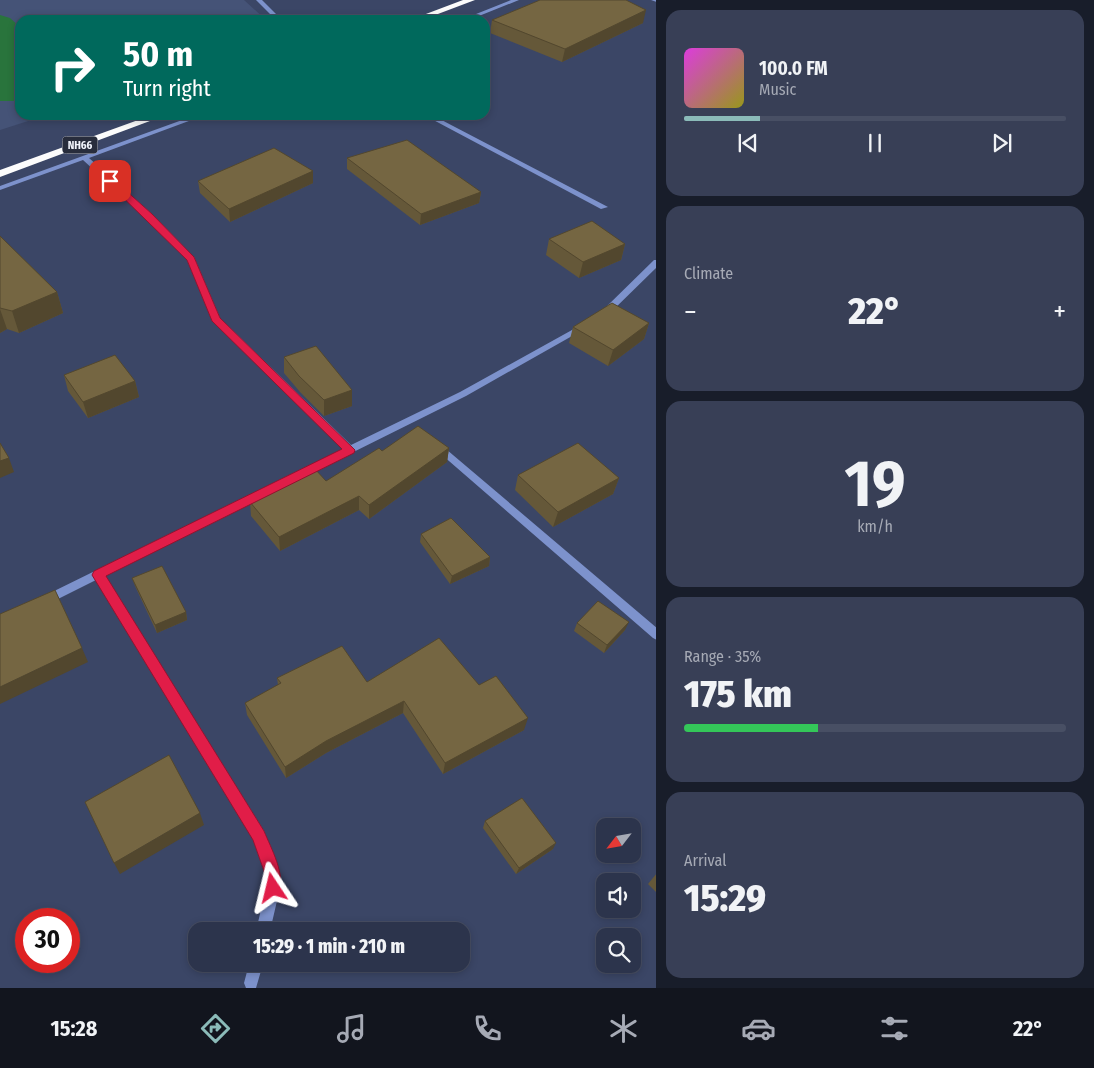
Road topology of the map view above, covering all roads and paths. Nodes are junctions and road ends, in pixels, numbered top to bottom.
1 (259, 0) edge
2 (471, 0) edge
3 (516, 0) edge
4 (274, 15) edge
5 (428, 15) edge
6 (477, 15) edge
7 (147, 120) edge
8 (188, 120) edge
9 (436, 120) edge
10 (84, 157) junction
11 (1, 172) edge
12 (0, 188) edge
13 (604, 207) dead end
14 (656, 262) edge
15 (431, 441) edge
16 (350, 450) junction
17 (98, 575) junction
18 (36, 605) edge
19 (656, 635) edge
20 (265, 922) edge
21 (254, 972) edge
22 (251, 983) dead end

1 - 4 street
2 - 5 highway
3 - 6 street
7 - 11 highway, NH66
8 - 10 street
9 - 13 street
10 - 12 street
10 - 16 street
14 - 16 street
15 - 19 street
16 - 17 street
17 - 18 street
17 - 20 street
21 - 22 street

